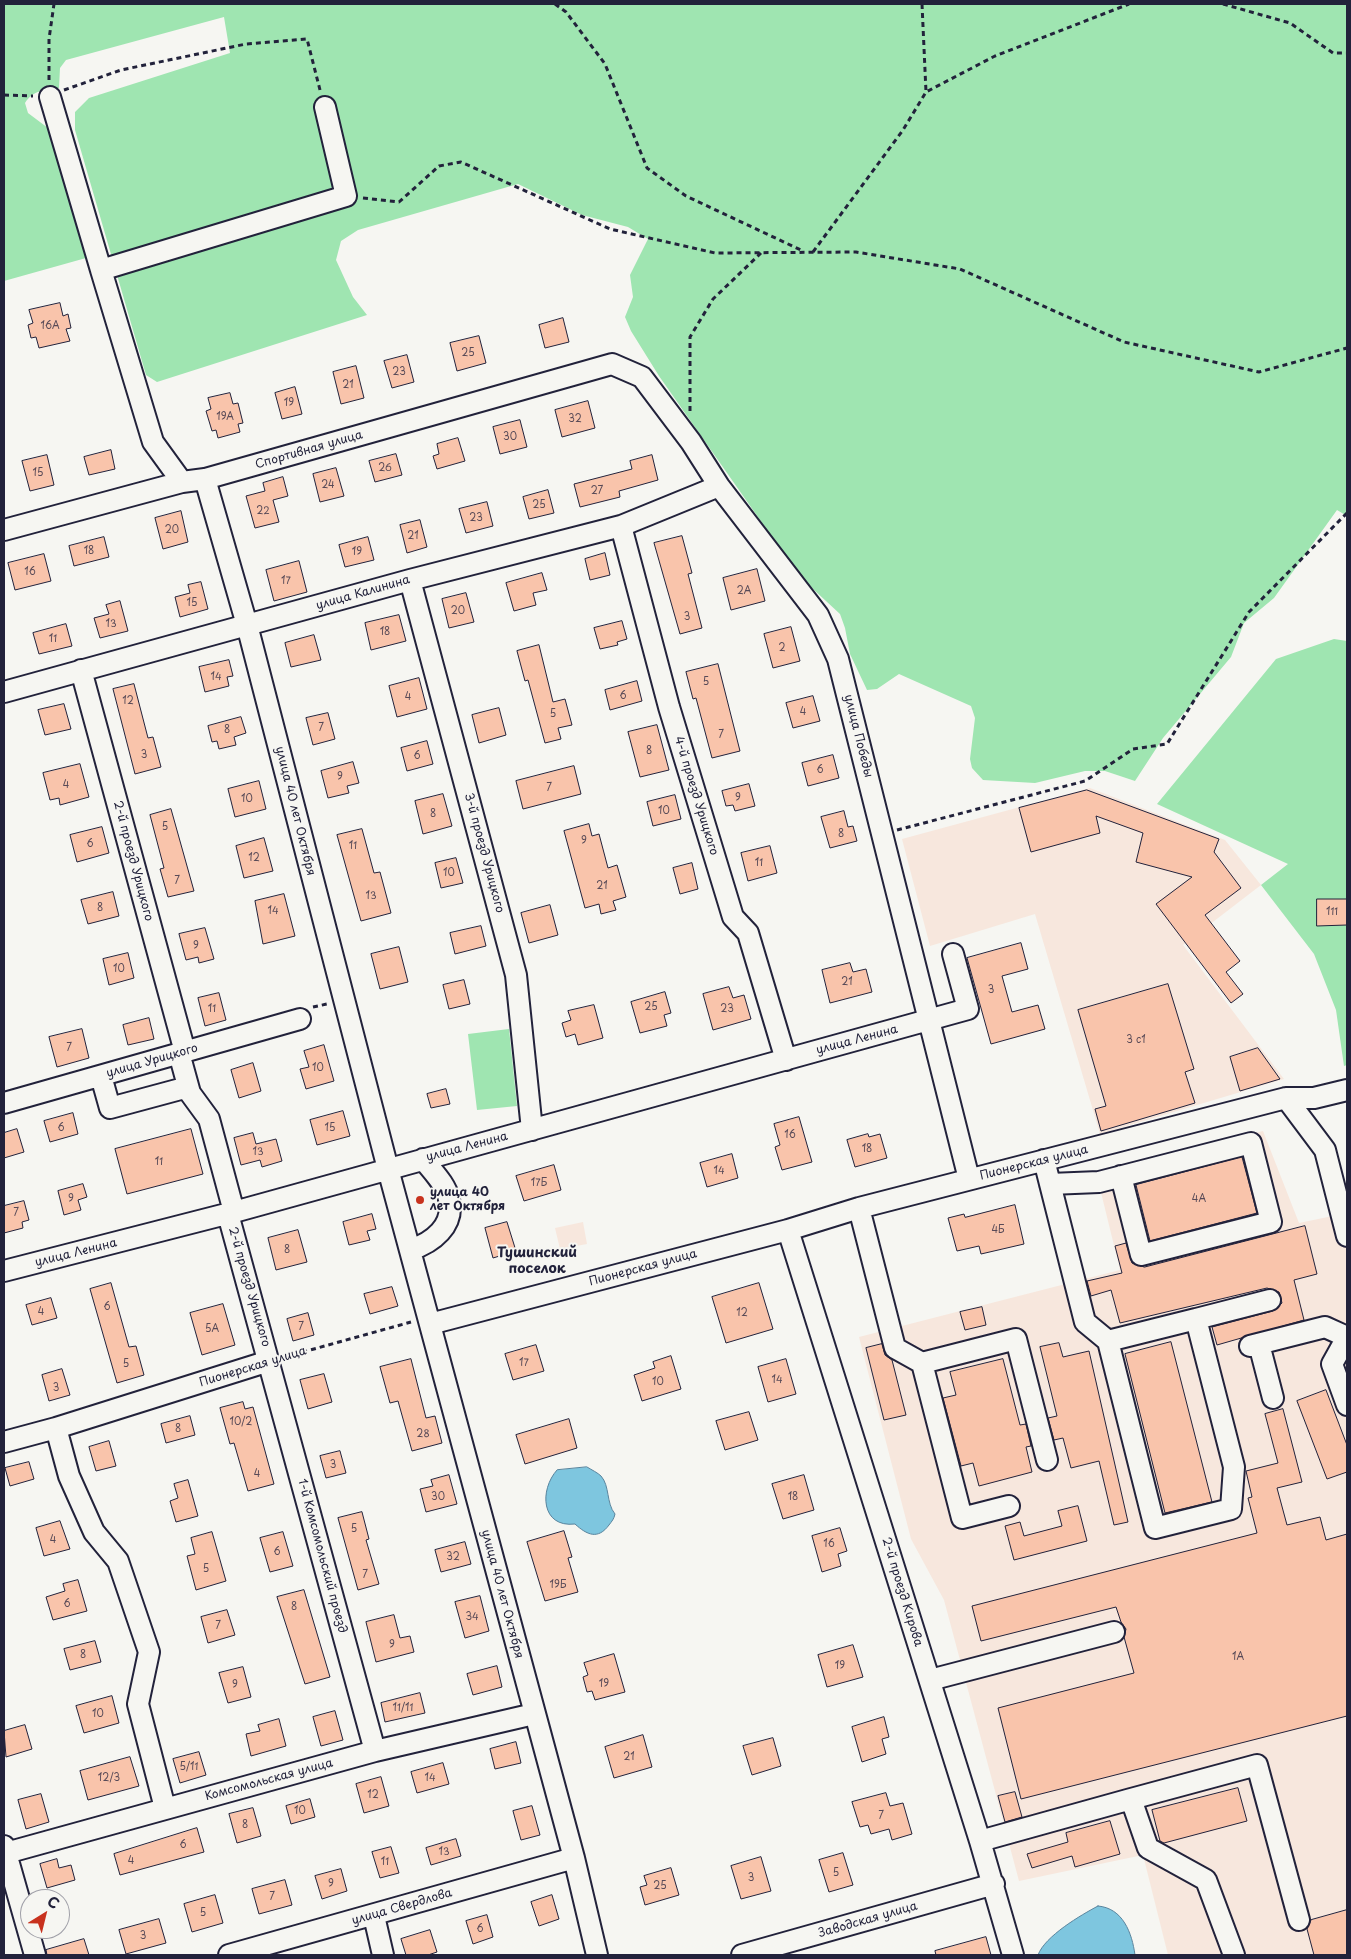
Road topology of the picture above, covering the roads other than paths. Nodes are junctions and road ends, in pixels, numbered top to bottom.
1 (50, 96) road end
2 (325, 107) road end
3 (101, 270) junction
4 (612, 364) joint
5 (205, 479) junction
6 (182, 482) junction
7 (719, 486) junction
8 (621, 526) junction
9 (4, 530) edge
10 (410, 580) junction
11 (247, 625) junction
12 (81, 670) junction
13 (4, 692) edge
14 (953, 954) dead end
15 (300, 1020) road end
16 (929, 1020) junction
17 (182, 1052) junction
18 (786, 1060) junction
19 (101, 1076) junction
20 (188, 1087) junction
21 (1347, 1090) edge
22 (1286, 1098) junction
23 (4, 1103) edge
24 (532, 1130) junction
25 (423, 1159) junction
26 (1044, 1160) junction
27 (388, 1169) junction
28 (1121, 1176) junction
29 (969, 1180) junction
30 (1050, 1184) junction
31 (859, 1208) junction
32 (231, 1213) junction
33 (788, 1230) junction
34 (1347, 1236) edge
35 (410, 1250) junction
36 (4, 1271) edge
37 (1270, 1300) dead end
38 (1196, 1319) junction
39 (430, 1324) junction
40 (1347, 1337) edge
41 (1108, 1341) junction
42 (270, 1361) junction
43 (922, 1363) junction
44 (1273, 1398) dead end
45 (1347, 1405) edge
46 (56, 1428) junction
47 (4, 1442) edge
48 (1047, 1460) dead end
49 (1009, 1506) dead end
50 (1114, 1632) dead end
51 (930, 1680) junction
52 (534, 1714) junction
53 (375, 1752) junction
54 (1132, 1799) junction
55 (165, 1808) junction
56 (980, 1841) junction
57 (5, 1849) edge
58 (574, 1858) junction
59 (994, 1884) junction
60 (374, 1916) junction
61 (1299, 1920) dead end
62 (778, 1951) edge
63 (35, 1955) edge
64 (229, 1955) edge
65 (383, 1955) edge
66 (598, 1955) edge
67 (742, 1955) edge
68 (1013, 1955) edge
69 (1234, 1955) edge

1 - 3 street
2 - 3 street
3 - 6 street
4 - 5 street, Спортивная улица
4 - 7 street, улица Победы
5 - 6 street, Спортивная улица
5 - 11 street, улица 40 лет Октября
6 - 9 street, Спортивная улица
7 - 8 street, улица Калинина
7 - 16 street, улица Победы
8 - 10 street, улица Калинина
8 - 18 street, 4-й проезд Урицкого
10 - 11 street, улица Калинина
10 - 24 street, 3-й проезд Урицкого
11 - 12 street, улица Калинина
11 - 27 street, улица 40 лет Октября
12 - 13 street, улица Калинина
12 - 17 street, 2-й проезд Урицкого
14 - 16 street, улица Ленина
15 - 17 street, улица Урицкого
16 - 18 street, улица Ленина
16 - 29 street, улица Победы
17 - 19 street, улица Урицкого
17 - 20 street, 2-й проезд Урицкого
18 - 24 street, улица Ленина
19 - 20 street
19 - 23 street, улица Урицкого
20 - 32 street, 2-й проезд Урицкого
21 - 22 street, Пионерская улица
22 - 26 street, Пионерская улица
22 - 34 street
24 - 25 street, улица Ленина
25 - 27 street, улица Ленина
25 - 35 street
26 - 29 street, Пионерская улица
26 - 30 street
27 - 32 street, улица Ленина
27 - 35 street, улица 40 лет Октября
28 - 28 street
28 - 30 street
29 - 31 street, Пионерская улица
30 - 41 street
31 - 33 street, Пионерская улица
31 - 43 street
32 - 36 street, улица Ленина
32 - 42 street, 2-й проезд Урицкого
33 - 39 street, Пионерская улица
33 - 51 street, 2-й проезд Кирова
35 - 39 street, улица 40 лет Октября
37 - 38 street
38 - 41 street
38 - 41 street
39 - 52 street, улица 40 лет Октября
40 - 44 street
40 - 45 street
42 - 46 street, Пионерская улица
42 - 53 street, 1-й Комсомольский проезд
43 - 48 street
43 - 49 street
46 - 47 street, Пионерская улица
46 - 55 street
50 - 51 street
51 - 56 street, 2-й проезд Кирова
52 - 53 street, Комсомольская улица
52 - 58 street, улица 40 лет Октября
53 - 55 street, Комсомольская улица
54 - 56 street
54 - 61 street
54 - 69 street
55 - 57 street, Комсомольская улица
56 - 59 street, 2-й проезд Кирова
57 - 63 street
58 - 60 street, улица Свердлова
58 - 66 street, улица 40 лет Октября
59 - 62 street, Заводская улица
59 - 68 street, 2-й проезд Кирова
60 - 64 street, улица Свердлова
60 - 65 street
62 - 67 street, Заводская улица

